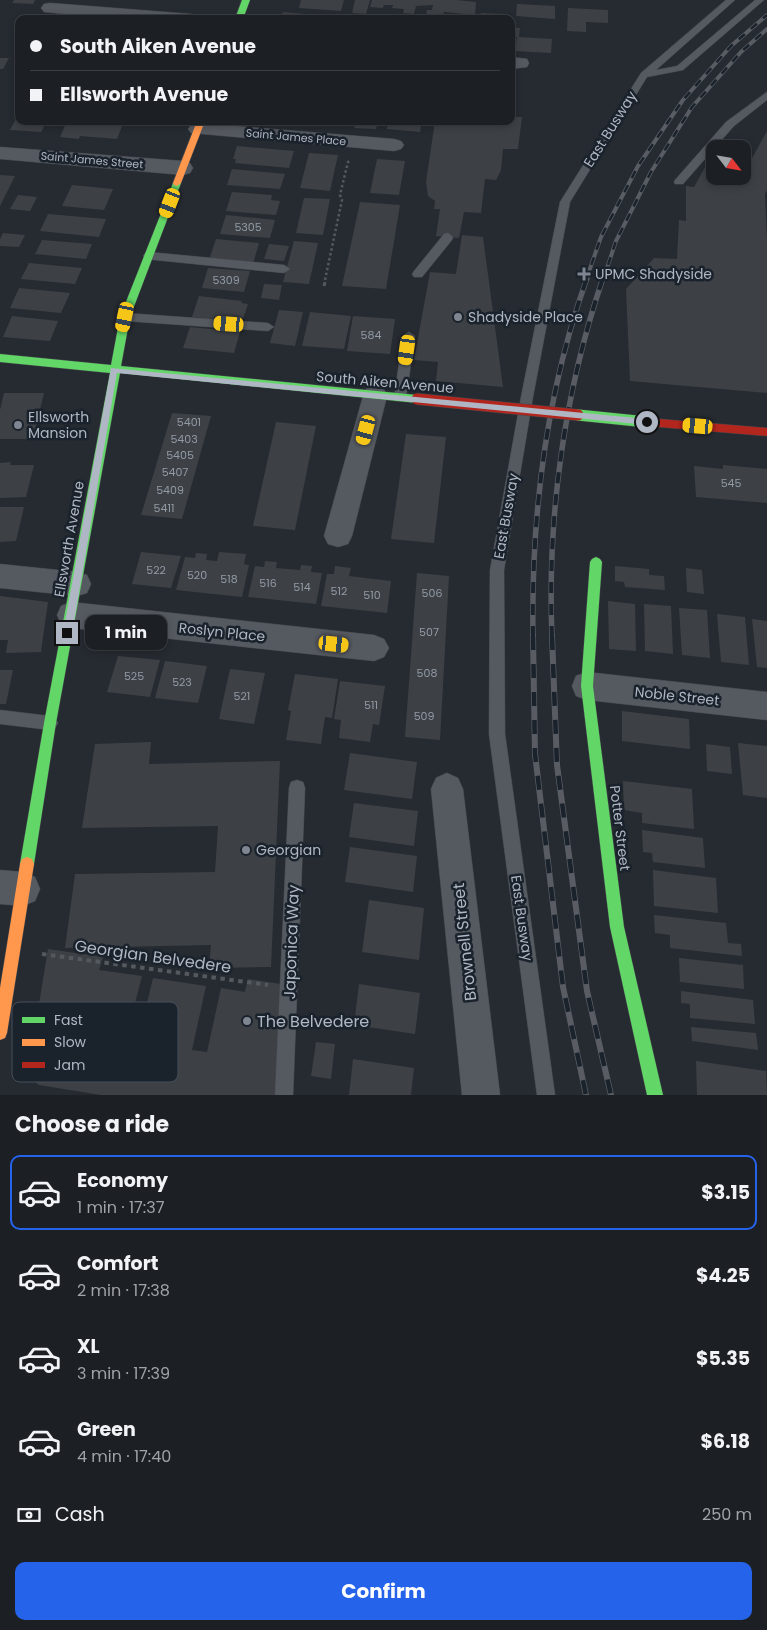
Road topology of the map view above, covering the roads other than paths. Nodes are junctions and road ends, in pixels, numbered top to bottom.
1 (246, 0) edge
2 (730, 0) edge
3 (760, 0) edge
4 (50, 8) dead end
5 (140, 15) edge
6 (240, 15) edge
7 (644, 76) junction
8 (767, 95) edge
9 (199, 125) edge
10 (394, 145) dead end
11 (0, 153) edge
12 (183, 168) junction
13 (679, 182) dead end
14 (448, 237) dead end
15 (150, 256) junction
16 (284, 269) dead end
17 (418, 274) dead end
18 (125, 317) junction
19 (268, 327) dead end
20 (409, 336) dead end
21 (0, 358) edge
22 (114, 370) junction
23 (387, 397) junction
24 (767, 432) edge
25 (338, 536) dead end
26 (596, 562) dead end
27 (0, 576) edge
28 (76, 584) junction
29 (71, 615) junction
30 (374, 648) dead end
31 (587, 686) junction
32 (767, 706) edge
33 (0, 717) edge
34 (50, 723) junction
35 (297, 788) dead end
36 (447, 789) dead end
37 (12, 888) edge
38 (0, 1033) edge
39 (284, 1095) edge
40 (481, 1095) edge
41 (546, 1095) edge
42 (655, 1095) edge

1 - 6 street
2 - 7 lane, East Busway
3 - 7 lane
4 - 5 street
7 - 41 lane, East Busway
8 - 13 lane
9 - 10 street, Saint James Place
9 - 12 street, Ellsworth Avenue
11 - 12 street, Saint James Street
12 - 15 street, Ellsworth Avenue
14 - 17 lane
15 - 16 lane
15 - 18 street, Ellsworth Avenue
18 - 19 lane
18 - 22 street, Ellsworth Avenue
20 - 23 lane
21 - 22 street, South Aiken Avenue
22 - 23 street, South Aiken Avenue
22 - 28 street, Ellsworth Avenue
23 - 24 street, South Aiken Avenue, bridge
23 - 25 street
26 - 31 street, Potter Street
27 - 28 street
28 - 29 street, Ellsworth Avenue
29 - 30 street, Roslyn Place
29 - 34 street, Ellsworth Avenue
31 - 32 street, Noble Street
31 - 42 street, Potter Street
33 - 34 lane
34 - 37 street, Ellsworth Avenue
35 - 39 lane, Japonica Way
36 - 40 street, Brownell Street
37 - 38 street, Ellsworth Avenue

